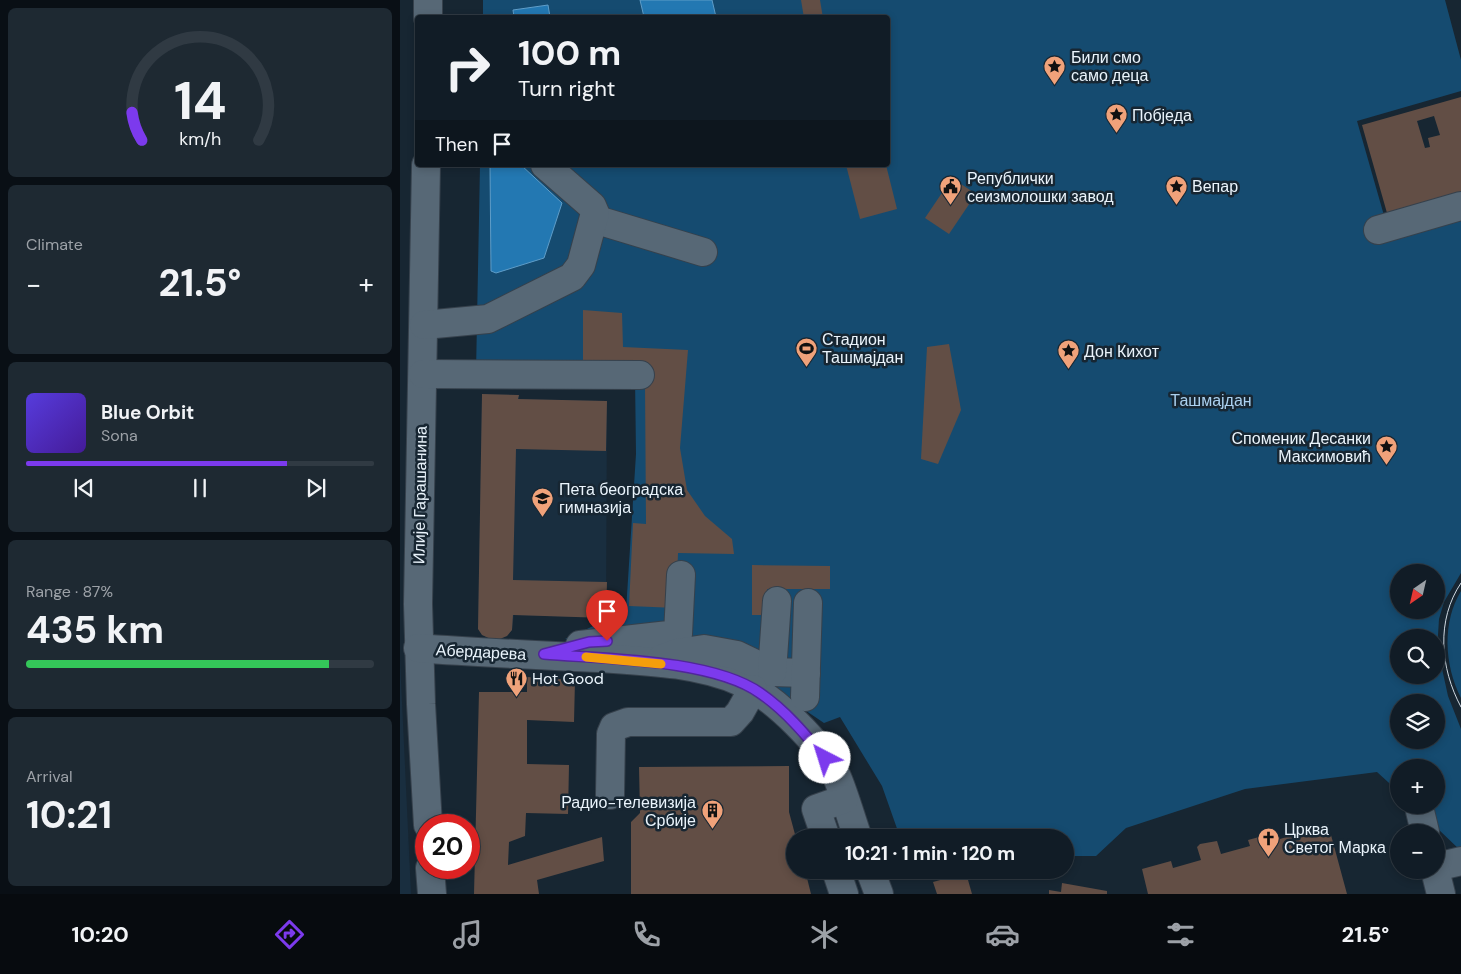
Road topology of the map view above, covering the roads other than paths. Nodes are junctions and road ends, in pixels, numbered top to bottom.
1 (428, 0) edge
2 (428, 15) edge
3 (426, 167) edge
4 (547, 167) edge
5 (1461, 206) edge
6 (594, 219) junction
7 (1378, 230) dead end
8 (703, 252) dead end
9 (424, 325) junction
10 (423, 374) junction
11 (640, 375) dead end
12 (682, 575) dead end
13 (777, 601) dead end
14 (808, 603) dead end
15 (409, 609) edge
16 (418, 648) junction
17 (544, 654) junction
18 (762, 680) junction
19 (610, 795) dead end
20 (844, 799) junction
21 (427, 814) edge
22 (823, 829) edge
23 (855, 829) edge
24 (1461, 861) edge
25 (1445, 866) edge
26 (431, 879) edge
27 (839, 879) edge
28 (873, 879) edge
29 (1437, 879) edge
30 (432, 894) edge
31 (844, 894) edge
32 (879, 894) edge
33 (1441, 894) edge

1 - 2 street
3 - 9 street, Илије Гарашанина
4 - 6 street
5 - 7 street
6 - 8 street
6 - 9 street
9 - 10 street, Илије Гарашанина
10 - 11 street
10 - 15 street, Илије Гарашанина
12 - 17 street
13 - 18 street
14 - 18 street
15 - 16 street, Илије Гарашанина
16 - 17 street, Абердарева
16 - 21 street, Илије Гарашанина
17 - 18 street, Абердарева
18 - 19 street
18 - 20 street, Абердарева
20 - 22 street
20 - 23 street, Абердарева
24 - 25 street
26 - 30 street
27 - 31 street
28 - 32 street
29 - 33 street

